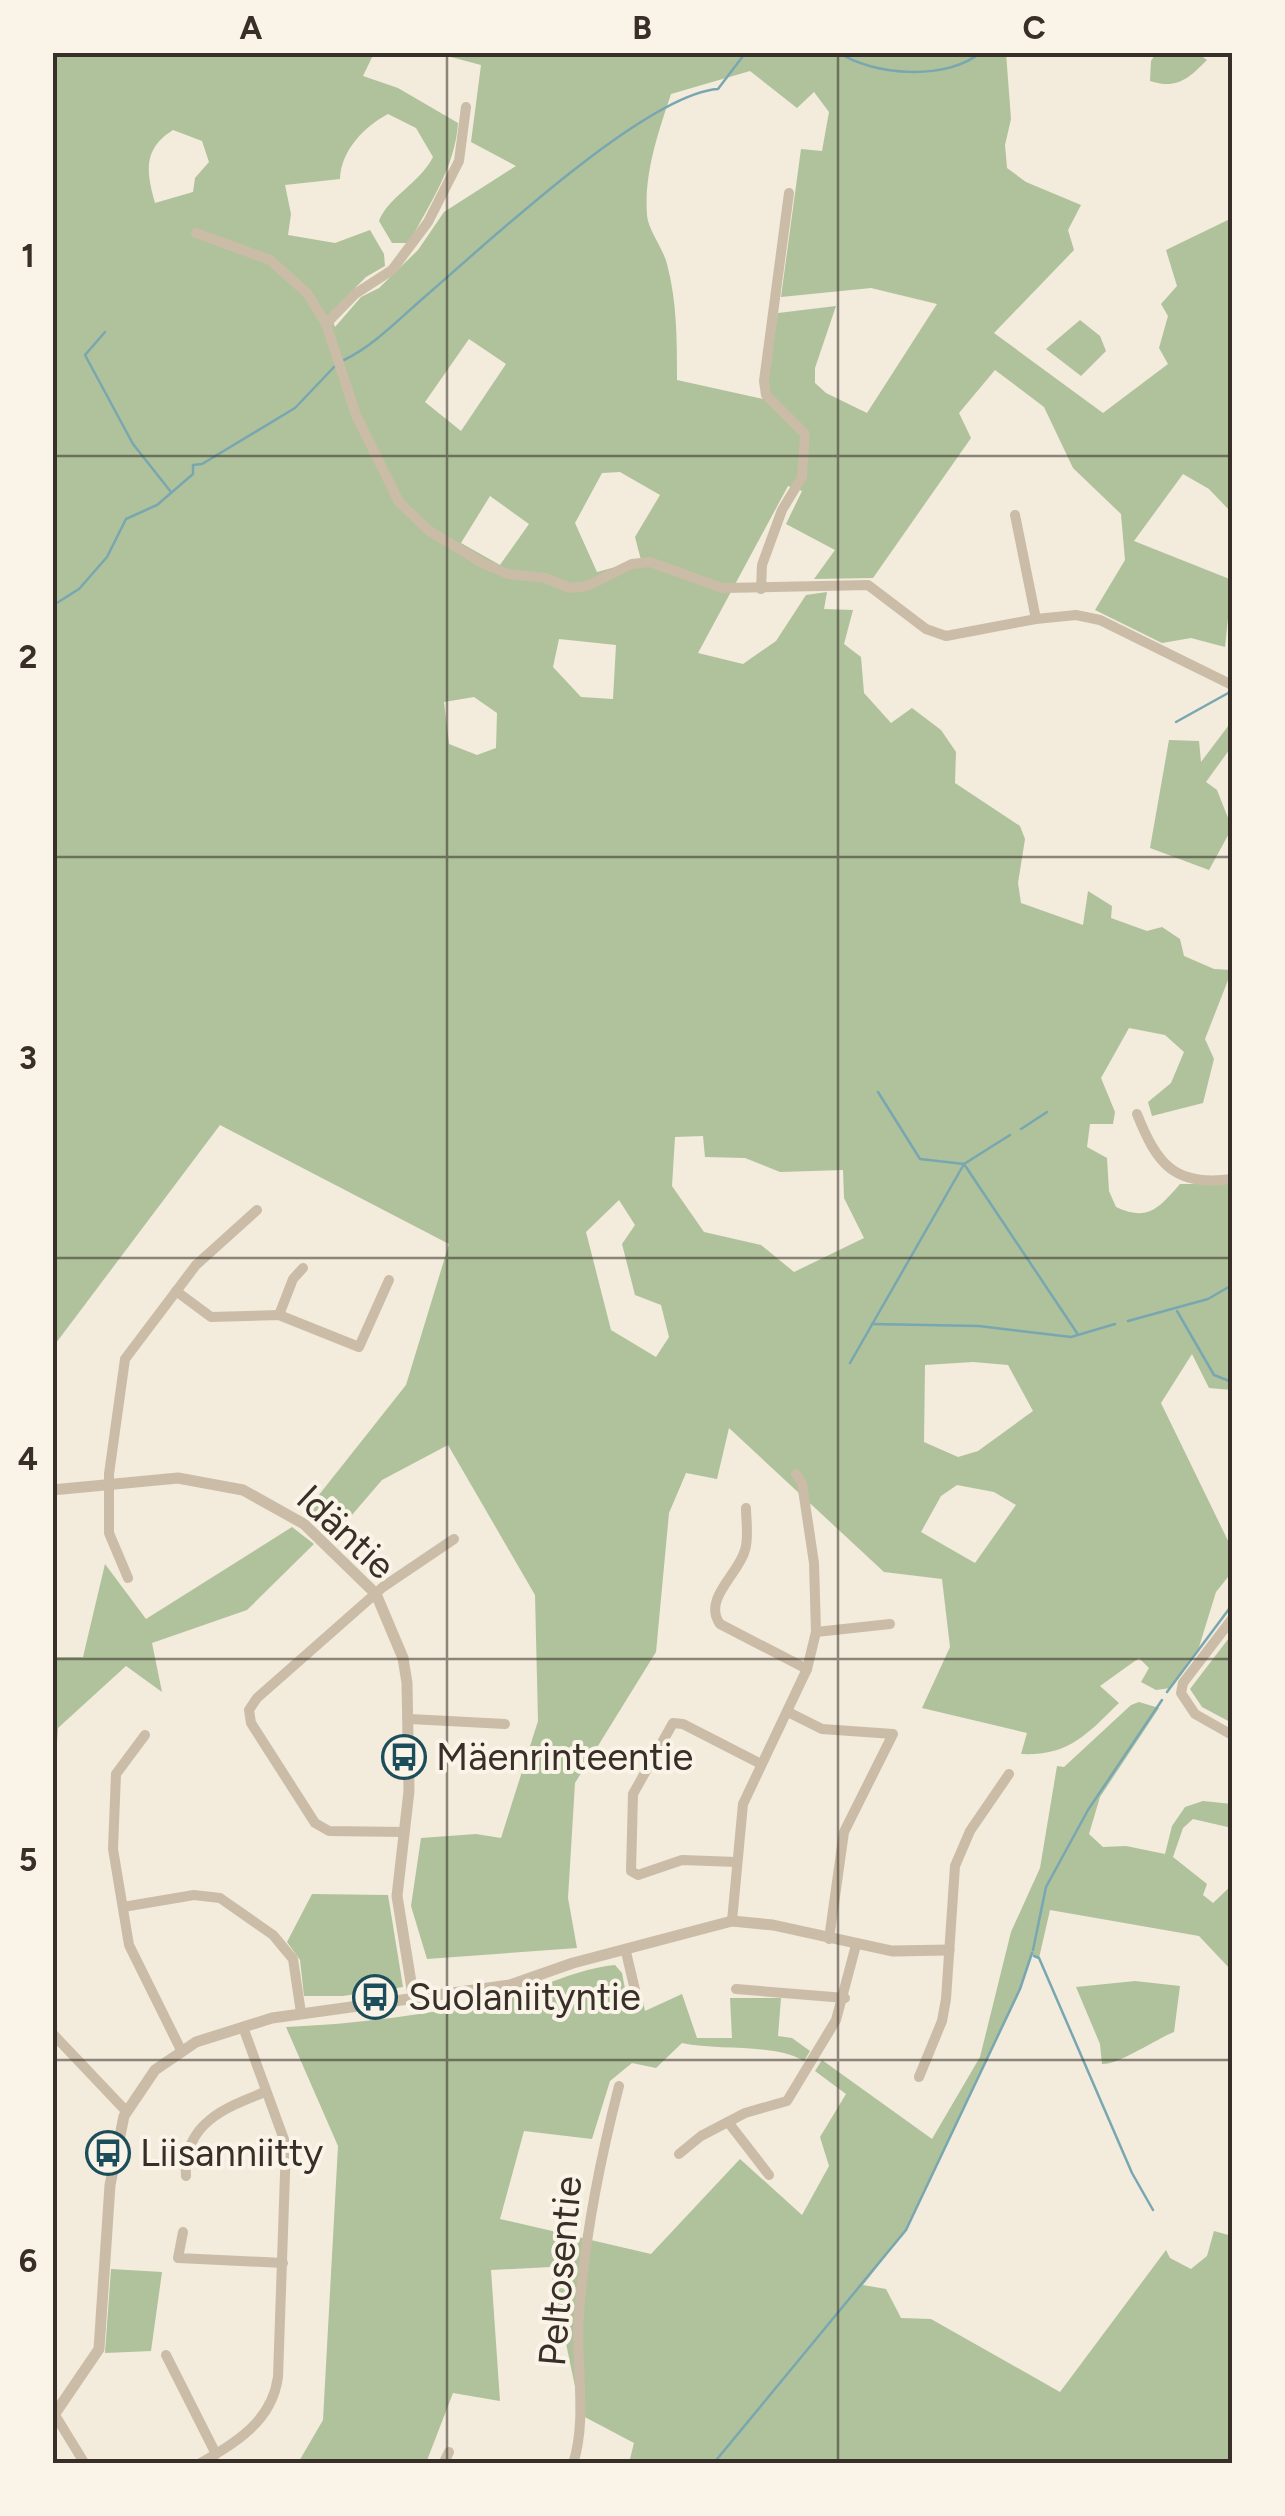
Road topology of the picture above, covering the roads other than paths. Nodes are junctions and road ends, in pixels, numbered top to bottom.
1 (466, 107) dead end
2 (789, 193) dead end
3 (196, 233) dead end
4 (326, 324) junction
5 (1015, 515) dead end
6 (762, 590) junction
7 (1036, 619) junction
8 (1232, 685) edge
9 (1138, 1114) dead end
10 (1232, 1180) edge
11 (257, 1210) dead end
12 (304, 1268) dead end
13 (388, 1280) dead end
14 (176, 1291) junction
15 (279, 1316) junction
16 (796, 1474) dead end
17 (109, 1484) junction
18 (52, 1490) edge
19 (746, 1508) dead end
20 (454, 1538) dead end
21 (128, 1578) dead end
22 (376, 1594) junction
23 (1232, 1619) edge
24 (890, 1624) dead end
25 (816, 1632) junction
26 (807, 1670) junction
27 (788, 1712) junction
28 (410, 1720) junction
29 (505, 1724) dead end
30 (144, 1735) dead end
31 (1232, 1735) edge
32 (761, 1764) junction
33 (1009, 1774) dead end
34 (404, 1832) junction
35 (737, 1862) junction
36 (123, 1907) junction
37 (732, 1921) junction
38 (829, 1939) junction
39 (856, 1945) junction
40 (949, 1950) junction
41 (626, 1952) junction
42 (736, 1989) dead end
43 (634, 1990) dead end
44 (846, 1998) junction
45 (414, 2001) junction
46 (301, 2013) junction
47 (243, 2027) junction
48 (52, 2033) edge
49 (181, 2050) junction
50 (919, 2077) dead end
51 (619, 2086) dead end
52 (265, 2092) junction
53 (126, 2111) junction
54 (728, 2122) junction
55 (679, 2154) dead end
56 (768, 2175) dead end
57 (186, 2176) dead end
58 (183, 2232) dead end
59 (283, 2263) junction
60 (166, 2355) dead end
61 (54, 2416) edge
62 (216, 2454) junction
63 (85, 2464) edge
64 (198, 2464) edge
65 (573, 2464) edge

1 - 4 street
2 - 6 street
3 - 4 street
4 - 6 street
5 - 7 street
6 - 7 street
7 - 8 street
9 - 10 street
11 - 14 street
12 - 15 street
13 - 15 street
14 - 15 street
14 - 17 street
16 - 25 street
17 - 18 street, Idäntie
17 - 21 street
17 - 22 street, Idäntie
19 - 26 street
20 - 22 street
22 - 28 street, Idäntie
22 - 34 street
23 - 31 street
24 - 25 street
25 - 26 street
26 - 27 street
27 - 32 street
27 - 38 street
28 - 29 street
28 - 34 street, Idäntie
30 - 36 street
32 - 35 street
32 - 35 street
33 - 40 street
34 - 45 street, Idäntie
35 - 37 street
36 - 46 street
36 - 49 street
37 - 38 street
37 - 41 street
38 - 39 street
39 - 40 street
39 - 44 street
40 - 50 street
41 - 43 street
41 - 45 street
42 - 44 street
44 - 54 street
45 - 46 street
46 - 47 street
47 - 49 street
47 - 52 street
48 - 53 street
49 - 53 street
51 - 65 street, Peltosentie
52 - 57 street
52 - 59 street
53 - 61 street
54 - 55 street
54 - 56 street
58 - 59 street
59 - 62 street
60 - 62 street
61 - 63 street
62 - 64 street

